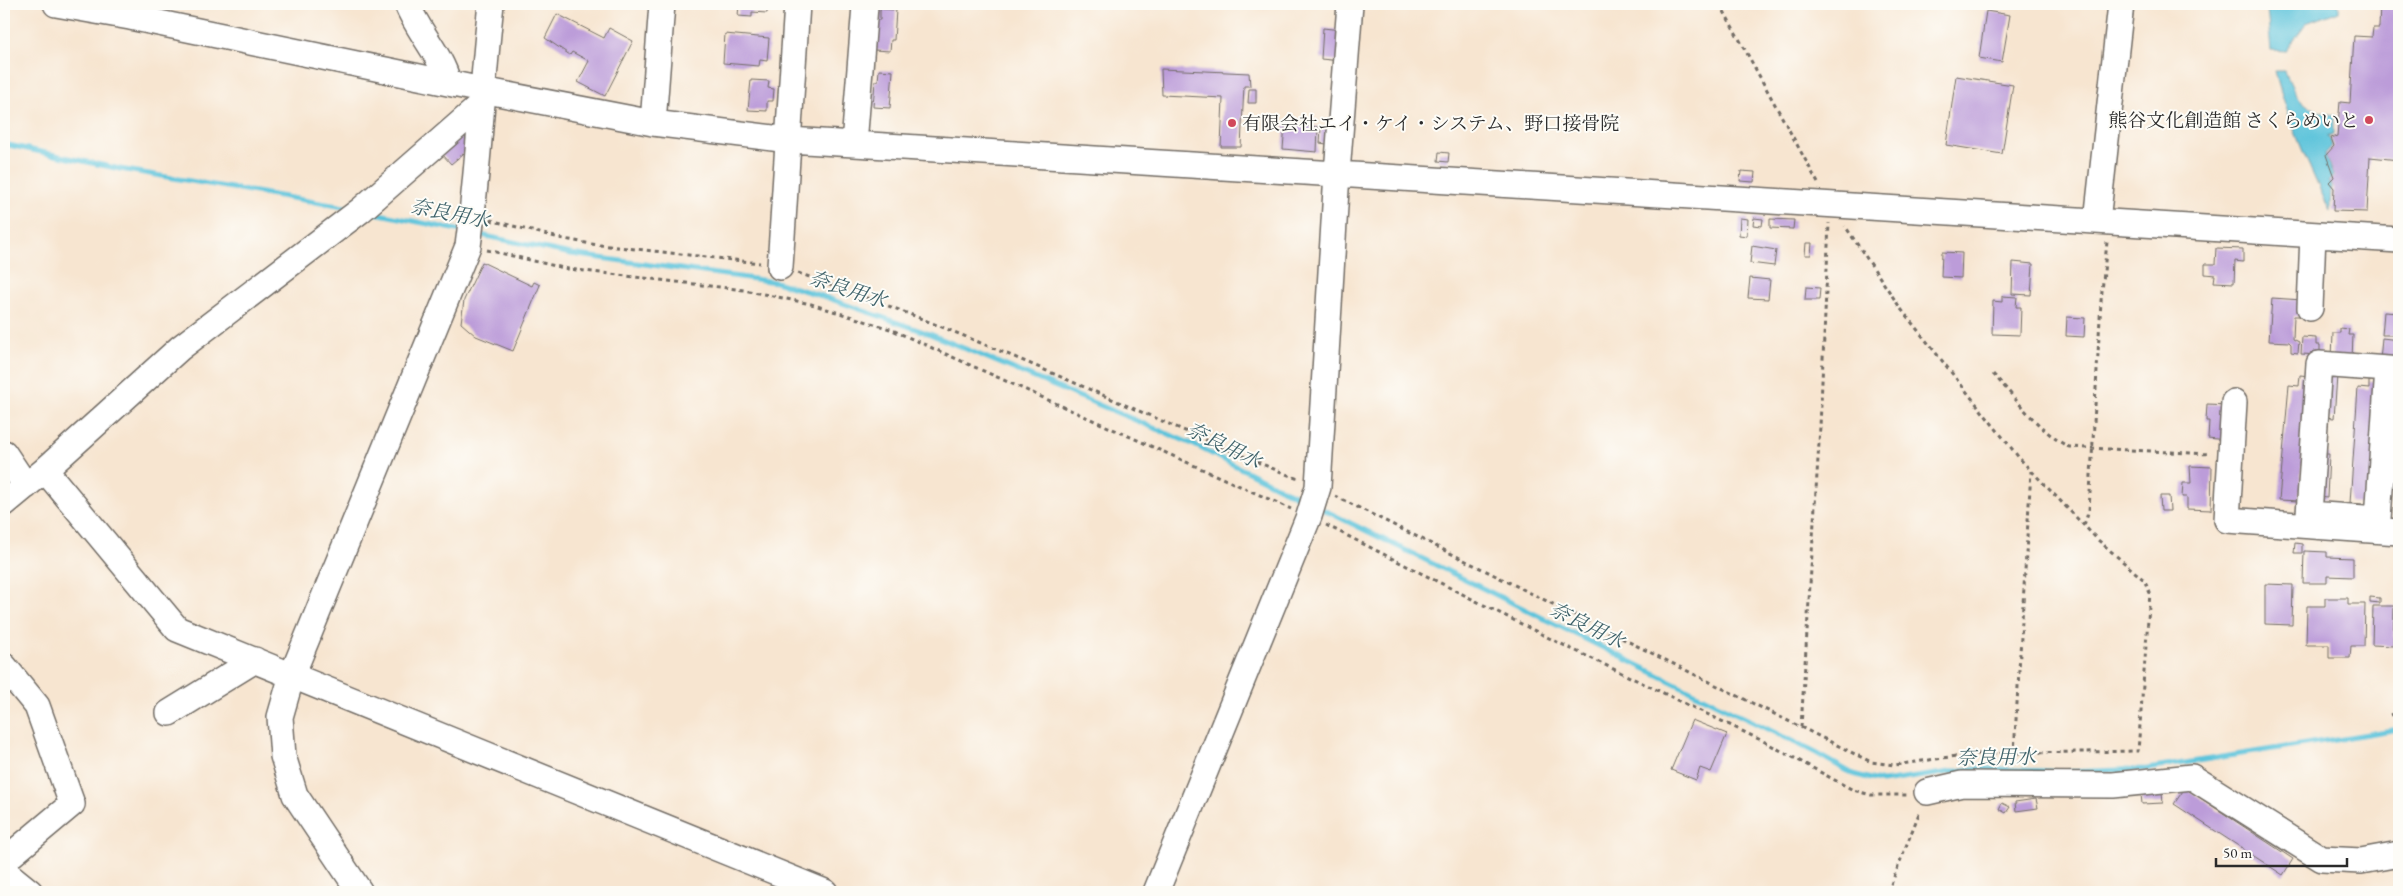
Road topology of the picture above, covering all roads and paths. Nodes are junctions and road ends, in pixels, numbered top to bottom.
1 (56, 4) edge
2 (407, 4) edge
3 (491, 4) edge
4 (662, 4) edge
5 (797, 4) edge
6 (1350, 4) edge
7 (1720, 4) edge
8 (2121, 4) edge
9 (865, 6) dead end
10 (448, 82) junction
11 (481, 98) junction
12 (653, 123) junction
13 (789, 140) junction
14 (854, 144) junction
15 (1337, 172) junction
16 (1830, 204) junction
17 (2103, 221) junction
18 (470, 231) junction
19 (2313, 234) junction
20 (2399, 240) edge
21 (780, 267) junction
22 (2310, 308) dead end
23 (2394, 369) edge
24 (1993, 374) dead end
25 (2234, 402) dead end
26 (4, 454) edge
27 (2231, 456) junction
28 (45, 470) junction
29 (2032, 471) junction
30 (26, 486) junction
31 (1318, 487) junction
32 (4, 504) edge
33 (1308, 516) junction
34 (2084, 526) junction
35 (2399, 532) edge
36 (255, 660) junction
37 (4, 666) edge
38 (292, 675) junction
39 (2399, 712) edge
40 (170, 713) dead end
41 (2390, 715) dead end
42 (1801, 727) junction
43 (2014, 753) junction
44 (1927, 792) junction
45 (2399, 854) edge
46 (4, 861) edge
47 (4, 871) edge
48 (30, 892) edge
49 (360, 892) edge
50 (825, 892) edge
51 (1156, 892) edge
52 (1888, 892) edge

1 - 10 street
2 - 10 street
3 - 11 street
4 - 12 street
5 - 13 street
6 - 15 street
7 - 16 path
8 - 17 street
9 - 14 street
10 - 11 street
11 - 12 street
11 - 18 street
11 - 28 street
12 - 13 street
13 - 14 street
13 - 21 street
14 - 15 street
15 - 16 street
15 - 31 street
16 - 17 street
16 - 29 path
16 - 42 path
17 - 19 street
17 - 34 path
18 - 21 path
18 - 33 path
18 - 38 street
19 - 20 street
19 - 22 street
21 - 31 path
23 - 23 street
24 - 27 path
25 - 27 street
26 - 30 street
27 - 35 street
28 - 30 street
28 - 36 street
29 - 34 path
29 - 43 path
30 - 32 street
31 - 33 street
31 - 42 path
33 - 44 path
33 - 51 street
34 - 43 path
36 - 38 street
36 - 40 street
37 - 46 street
38 - 49 street
38 - 50 street
39 - 41 path
42 - 43 path
44 - 45 street
44 - 52 path
47 - 48 street

